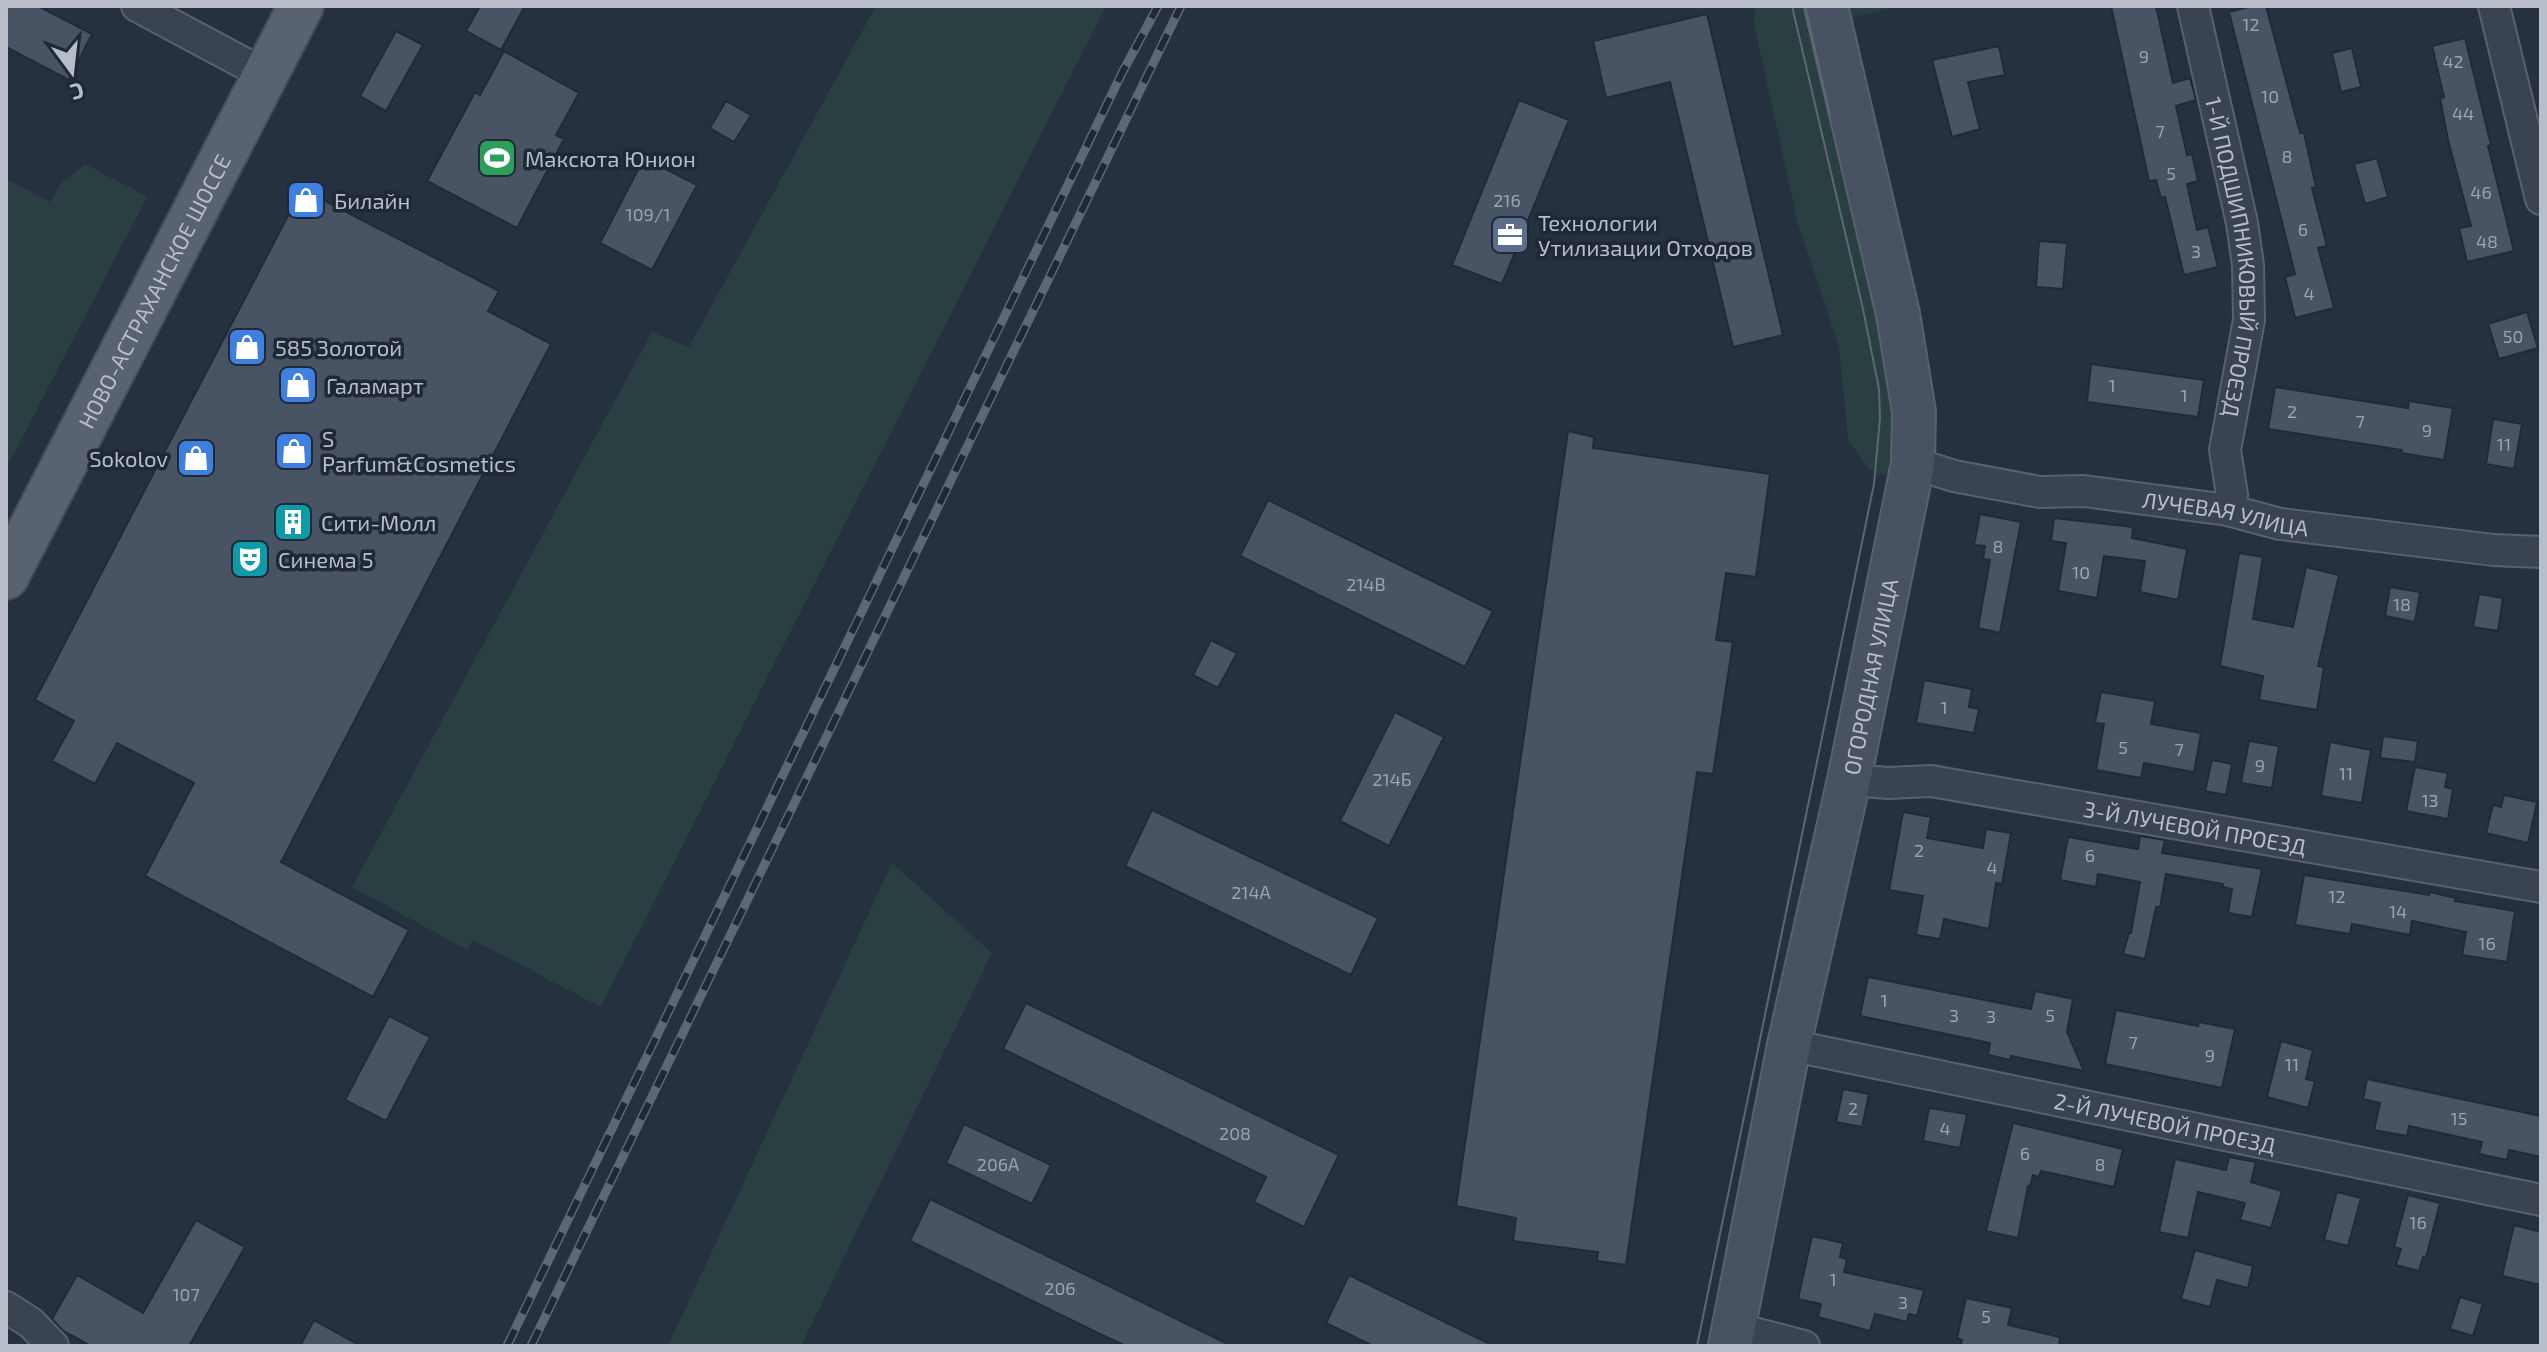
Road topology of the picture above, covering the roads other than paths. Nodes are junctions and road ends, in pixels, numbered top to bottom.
1 (137, 6) edge
2 (301, 6) edge
3 (1826, 6) edge
4 (2193, 6) edge
5 (2494, 6) edge
6 (266, 75) junction
7 (2541, 199) edge
8 (1913, 463) junction
9 (2228, 510) junction
10 (2541, 552) edge
11 (6, 577) edge
12 (1849, 780) junction
13 (2541, 887) edge
14 (1789, 1045) junction
15 (2541, 1200) edge
16 (6, 1307) edge
17 (1732, 1337) edge
18 (53, 1346) edge
19 (1804, 1346) edge

1 - 6 street
2 - 6 main road, НОВО-АСТРАХАНСКОЕ ШОССЕ
3 - 8 street, ОГОРОДНАЯ УЛИЦА
4 - 9 street, 1-Й ПОДШИПНИКОВЫЙ ПРОЕЗД
5 - 7 street
6 - 11 main road, НОВО-АСТРАХАНСКОЕ ШОССЕ
8 - 9 street, ЛУЧЕВАЯ УЛИЦА
8 - 12 street, ОГОРОДНАЯ УЛИЦА
9 - 10 street, ЛУЧЕВАЯ УЛИЦА
12 - 13 street, 3-Й ЛУЧЕВОЙ ПРОЕЗД
12 - 14 street, ОГОРОДНАЯ УЛИЦА
14 - 15 street, 2-Й ЛУЧЕВОЙ ПРОЕЗД
14 - 17 street, ОГОРОДНАЯ УЛИЦА
16 - 18 street
17 - 19 street

